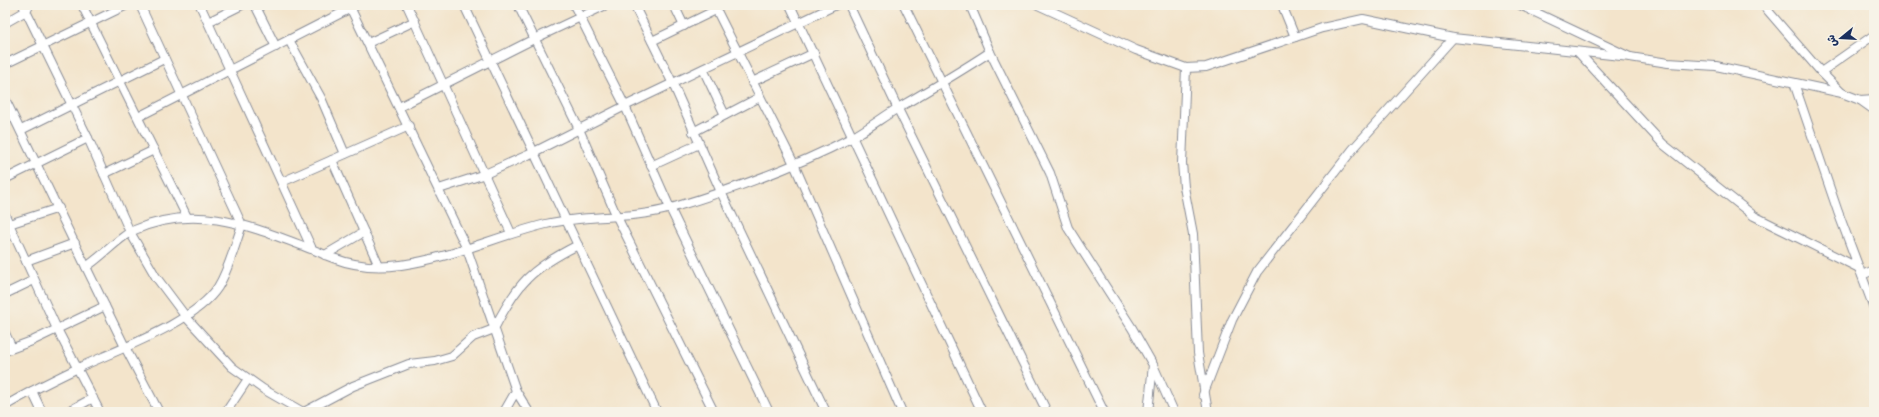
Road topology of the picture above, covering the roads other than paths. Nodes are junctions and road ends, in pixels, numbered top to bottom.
1 (82, 5) edge
2 (127, 5) edge
3 (140, 5) edge
4 (200, 5) edge
5 (242, 5) edge
6 (255, 5) edge
7 (407, 5) edge
8 (464, 5) edge
9 (518, 5) edge
10 (574, 5) edge
11 (606, 5) edge
12 (634, 5) edge
13 (674, 5) edge
14 (790, 5) edge
15 (836, 5) edge
16 (850, 5) edge
17 (904, 5) edge
18 (970, 5) edge
19 (1038, 5) edge
20 (1282, 5) edge
21 (1520, 5) edge
22 (1763, 5) edge
23 (352, 6) edge
24 (26, 7) edge
25 (715, 7) edge
26 (580, 18) junction
27 (414, 21) junction
28 (91, 22) junction
29 (208, 22) junction
30 (5, 23) edge
31 (799, 23) junction
32 (684, 26) junction
33 (1874, 35) edge
34 (1295, 37) junction
35 (1453, 38) junction
36 (534, 39) junction
37 (289, 40) junction
38 (652, 41) junction
39 (368, 43) junction
40 (42, 44) junction
41 (276, 47) junction
42 (737, 52) junction
43 (990, 52) junction
44 (1578, 52) junction
45 (814, 53) junction
46 (1630, 57) junction
47 (164, 59) junction
48 (490, 61) junction
49 (5, 64) edge
50 (1186, 68) junction
51 (703, 69) junction
52 (231, 70) junction
53 (1820, 72) junction
54 (120, 81) junction
55 (752, 82) junction
56 (942, 82) junction
57 (1794, 83) junction
58 (445, 84) junction
59 (673, 84) junction
60 (1842, 93) junction
61 (181, 95) junction
62 (760, 97) junction
63 (1874, 99) edge
64 (1860, 100) junction
65 (6, 103) edge
66 (71, 105) junction
67 (625, 106) junction
68 (399, 107) junction
69 (898, 109) junction
70 (1874, 110) edge
71 (725, 115) junction
72 (138, 117) junction
73 (409, 126) junction
74 (579, 129) junction
75 (21, 130) junction
76 (693, 132) junction
77 (853, 137) junction
78 (88, 138) junction
79 (699, 144) junction
80 (154, 150) junction
81 (535, 151) junction
82 (345, 154) junction
83 (332, 160) junction
84 (38, 164) junction
85 (794, 164) junction
86 (651, 166) junction
87 (104, 174) junction
88 (485, 174) junction
89 (5, 179) edge
90 (282, 182) junction
91 (439, 189) junction
92 (721, 192) junction
93 (58, 208) junction
94 (670, 208) junction
95 (5, 215) edge
96 (617, 216) junction
97 (187, 217) junction
98 (566, 219) junction
99 (9, 224) junction
100 (242, 225) junction
101 (130, 232) junction
102 (364, 232) junction
103 (511, 233) junction
104 (75, 243) junction
105 (578, 245) junction
106 (312, 249) junction
107 (468, 249) junction
108 (325, 255) junction
109 (26, 261) junction
110 (379, 266) junction
111 (86, 267) junction
112 (1874, 270) edge
113 (1860, 272) junction
114 (34, 280) junction
115 (5, 294) edge
116 (105, 306) junction
117 (1874, 308) edge
118 (186, 318) junction
119 (57, 329) junction
120 (494, 329) junction
121 (5, 333) edge
122 (125, 347) junction
123 (9, 350) edge
124 (1153, 365) junction
125 (77, 368) junction
126 (248, 379) junction
127 (32, 391) junction
128 (516, 392) junction
129 (1204, 395) junction
130 (93, 398) junction
131 (5, 406) edge
132 (42, 412) edge
133 (67, 412) edge
134 (100, 412) edge
135 (159, 412) edge
136 (226, 412) edge
137 (303, 412) edge
138 (504, 412) edge
139 (529, 412) edge
140 (657, 412) edge
141 (714, 412) edge
142 (769, 412) edge
143 (826, 412) edge
144 (902, 412) edge
145 (982, 412) edge
146 (1047, 412) edge
147 (1104, 412) edge
148 (1148, 412) edge
149 (1174, 412) edge
150 (1208, 412) edge

1 - 28 street
2 - 28 street
3 - 47 street
4 - 29 street
5 - 29 street
6 - 41 street
7 - 27 street
8 - 48 street
9 - 36 street
10 - 26 street
11 - 26 street
12 - 38 street
13 - 32 street
14 - 31 street
15 - 31 street
16 - 69 street
17 - 56 street
18 - 43 street
19 - 50 street
20 - 34 street
21 - 46 street
22 - 53 street
23 - 37 street
23 - 39 street
24 - 30 street
24 - 40 street
25 - 32 street
25 - 42 street
26 - 36 street
26 - 67 street
27 - 39 street
27 - 58 street
28 - 40 street
28 - 54 street
29 - 52 street
31 - 42 street
31 - 45 street
32 - 38 street
33 - 53 street
34 - 35 street
34 - 50 street
35 - 44 street
35 - 129 street
36 - 48 street
36 - 74 street
37 - 41 street
37 - 82 street
38 - 59 street
39 - 68 street
40 - 49 street
40 - 66 street
41 - 52 street
42 - 51 street
42 - 55 street
43 - 56 street
43 - 124 street
44 - 46 street
44 - 113 street
45 - 55 street
45 - 77 street
46 - 57 street
47 - 54 street
47 - 61 street
48 - 58 street
48 - 81 street
50 - 129 street
51 - 59 street
51 - 71 street
52 - 61 street
52 - 90 street
53 - 60 street
54 - 66 street
54 - 72 street
55 - 62 street
56 - 69 street
56 - 147 street
57 - 60 street
57 - 113 street
58 - 68 street
58 - 88 street
59 - 67 street
59 - 76 street
60 - 64 street
61 - 72 street
61 - 100 street
62 - 71 street
62 - 85 street
63 - 64 street
64 - 70 street
65 - 75 street
66 - 75 street
66 - 78 street
67 - 74 street
67 - 86 street
68 - 73 street
69 - 77 street
69 - 146 street
71 - 76 street
72 - 80 street
73 - 82 street
73 - 91 street
74 - 81 street
74 - 96 street
75 - 84 street
76 - 79 street
77 - 85 street
77 - 145 street
78 - 84 street
78 - 87 street
79 - 86 street
79 - 92 street
80 - 87 street
80 - 97 street
81 - 88 street
81 - 98 street
82 - 83 street
83 - 90 street
83 - 102 street
84 - 89 street
84 - 93 street
85 - 92 street
85 - 144 street
86 - 94 street
87 - 101 street
88 - 91 street
88 - 103 street
90 - 106 street
91 - 107 street
92 - 94 street
92 - 143 street
93 - 99 street
93 - 104 street
94 - 96 street
94 - 142 street
95 - 99 street
96 - 98 street
96 - 141 street
97 - 100 street
97 - 101 street
98 - 103 street
98 - 105 street
99 - 109 street
100 - 106 street
100 - 118 street
101 - 111 street
101 - 118 street
102 - 108 street
102 - 110 street
103 - 107 street
104 - 109 street
104 - 111 street
105 - 120 street
105 - 140 street
106 - 108 street
107 - 110 street
107 - 120 street
108 - 110 street
109 - 114 street
111 - 116 street
112 - 113 street
113 - 117 street
114 - 115 street
114 - 119 street
116 - 119 street
116 - 122 street
118 - 122 street
118 - 126 street
119 - 123 street
119 - 125 street
120 - 128 street
120 - 137 street
121 - 123 street
122 - 125 street
122 - 135 street
124 - 148 street
124 - 149 street
125 - 127 street
125 - 130 street
126 - 136 street
126 - 137 street
127 - 131 street
127 - 132 street
128 - 138 street
128 - 139 street
129 - 150 street
130 - 133 street
130 - 134 street

